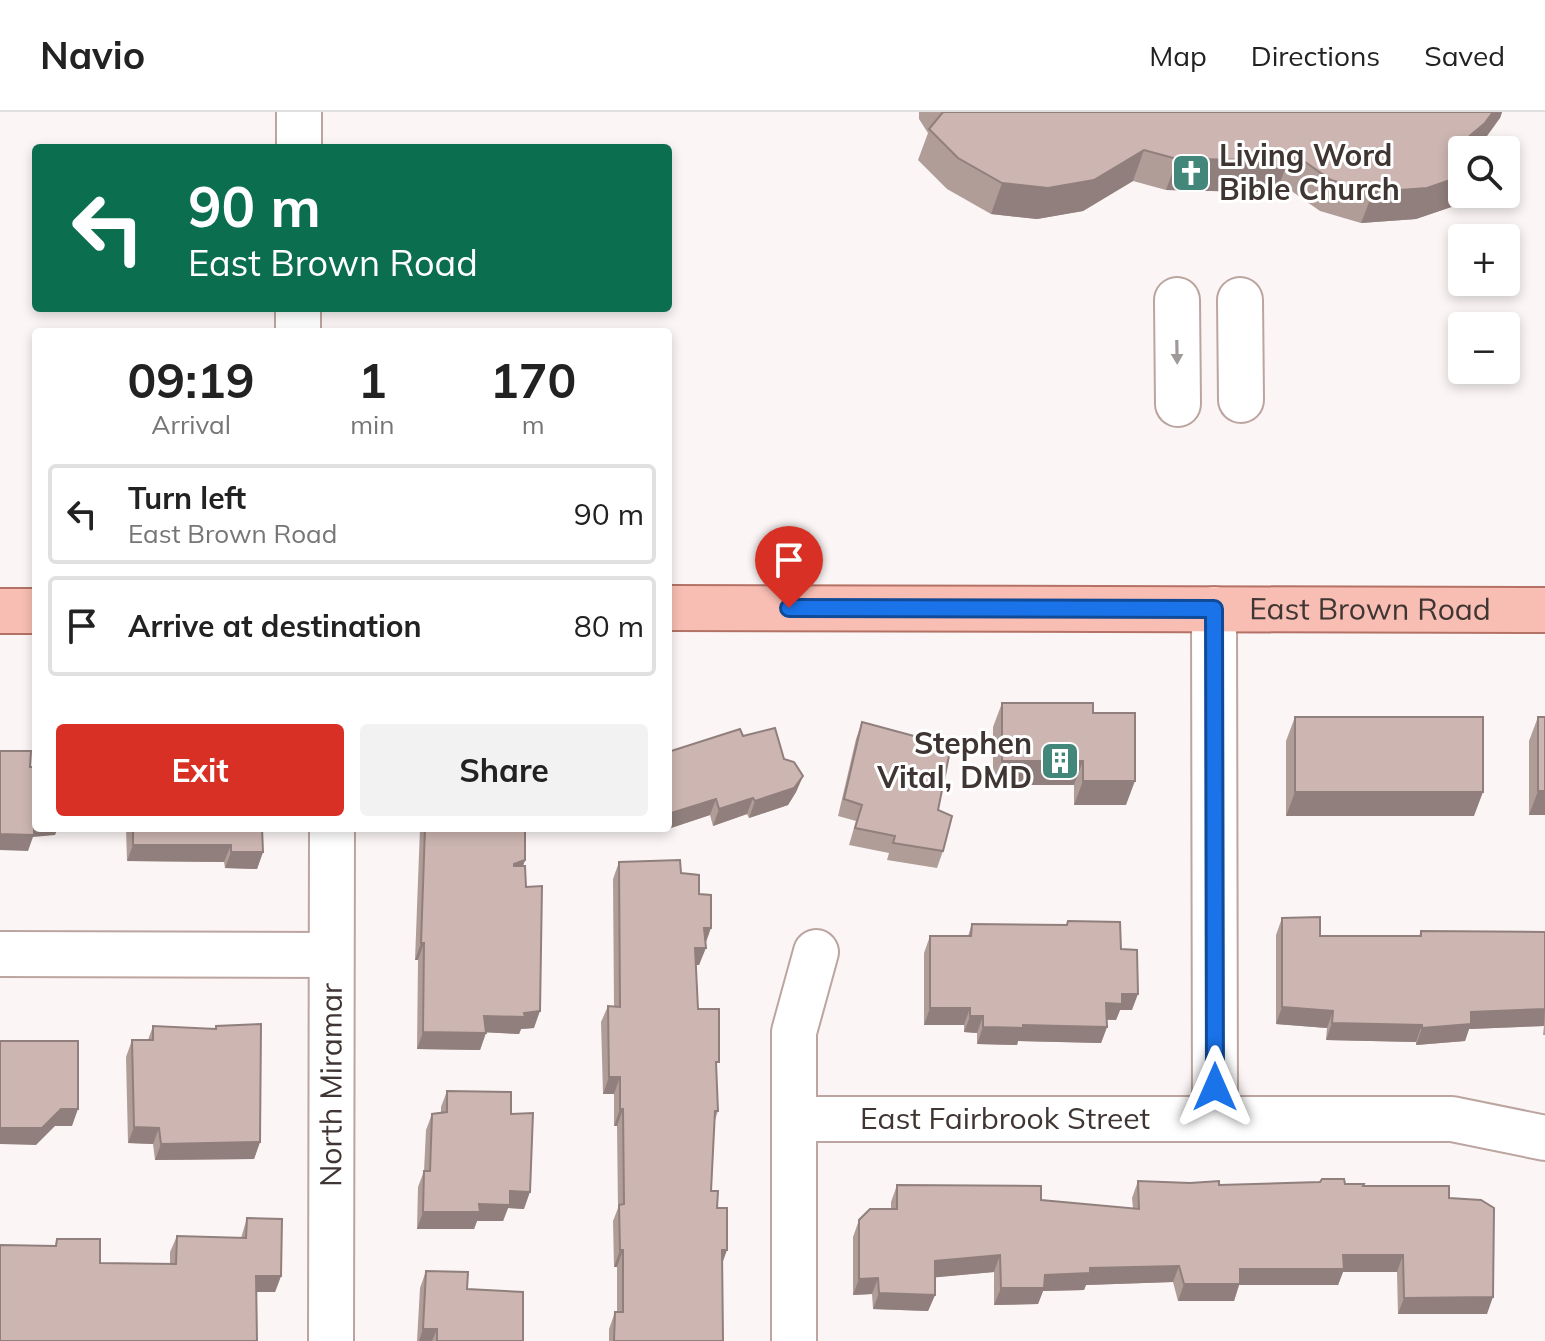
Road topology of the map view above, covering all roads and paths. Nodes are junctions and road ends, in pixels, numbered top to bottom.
1 (299, 112) edge
2 (299, 144) edge
3 (1177, 300) dead end
4 (1240, 300) dead end
5 (1241, 400) dead end
6 (1178, 404) dead end
7 (672, 608) edge
8 (1214, 609) junction
9 (1545, 610) edge
10 (0, 611) edge
11 (32, 611) edge
12 (332, 832) edge
13 (816, 952) dead end
14 (0, 954) edge
15 (331, 955) junction
16 (1215, 1118) junction
17 (795, 1119) junction
18 (1545, 1138) edge
19 (331, 1341) edge
20 (794, 1341) edge

1 - 2 street
3 -> 6 street
4 - 5 street
7 - 8 main road, East Brown Road
8 - 9 main road, East Brown Road
8 - 16 street
10 - 11 main road
12 - 15 street, North Miramar
13 - 17 street
14 - 15 street
15 - 19 street, North Miramar
16 - 17 street, East Fairbrook Street
16 - 18 street, East Fairbrook Street
17 - 20 street

